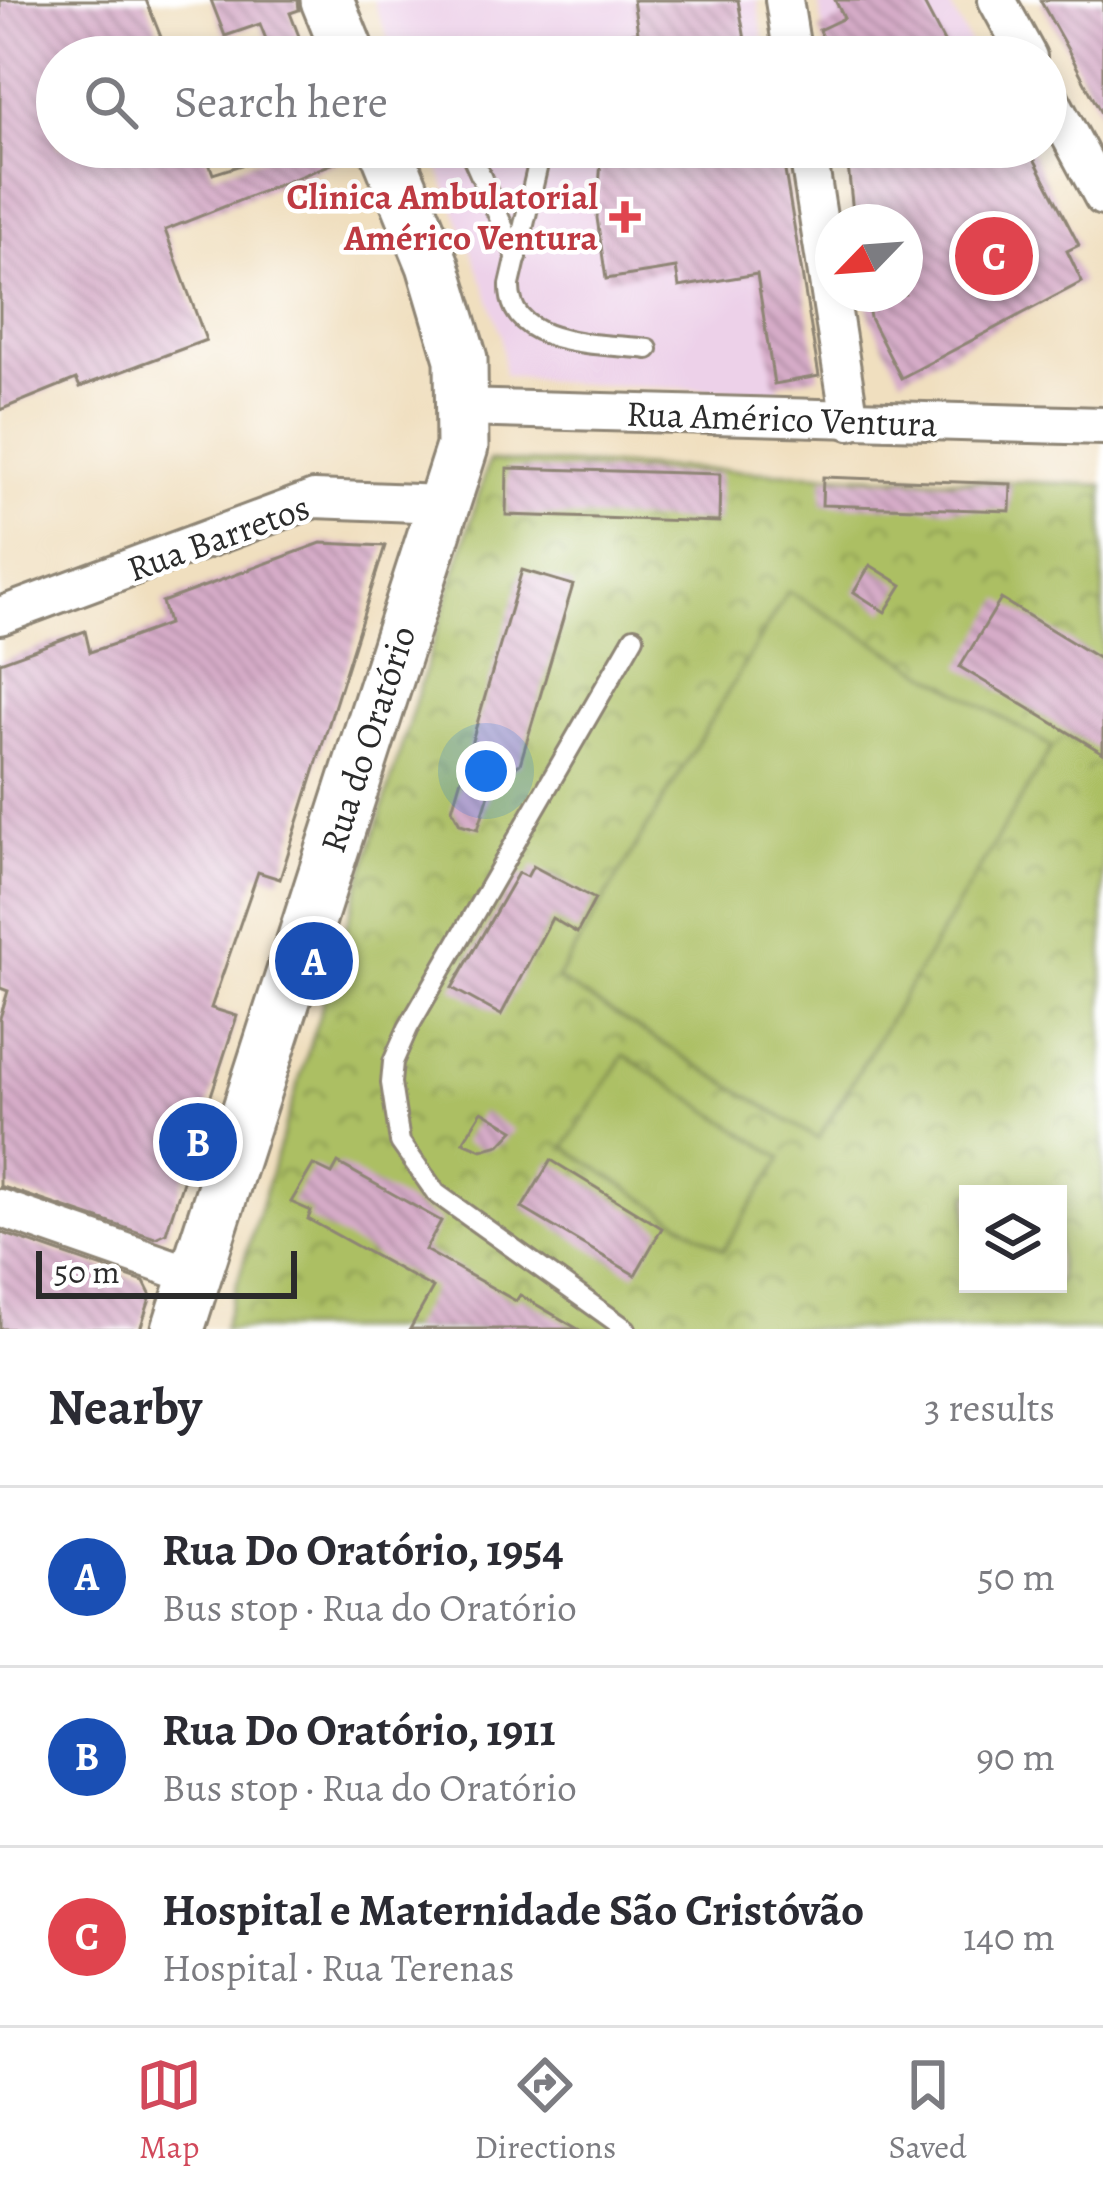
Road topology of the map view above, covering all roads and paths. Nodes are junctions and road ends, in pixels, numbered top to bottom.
1 (327, 0) edge
2 (784, 0) edge
3 (998, 0) edge
4 (342, 36) edge
5 (790, 36) edge
6 (1017, 36) edge
7 (1067, 130) edge
8 (394, 168) edge
9 (477, 168) edge
10 (537, 168) edge
11 (810, 168) edge
12 (1103, 197) edge
13 (517, 258) junction
14 (648, 349) dead end
15 (462, 408) junction
16 (850, 421) junction
17 (1103, 427) edge
18 (442, 504) junction
19 (0, 616) edge
20 (634, 637) dead end
21 (0, 1208) edge
22 (195, 1276) junction
23 (178, 1329) edge
24 (626, 1329) edge

1 - 4 street
2 - 5 street
3 - 6 street
7 - 12 street
8 - 15 street, Rua do Oratório
9 - 13 lane
10 - 13 lane
11 - 16 street
13 - 14 lane
15 - 16 street, Rua Américo Ventura
15 - 18 street, Rua do Oratório
16 - 17 street, Rua Américo Ventura
18 - 19 street, Rua Barretos
18 - 22 street, Rua do Oratório
20 - 24 lane
21 - 22 street
22 - 23 street, Rua do Oratório

